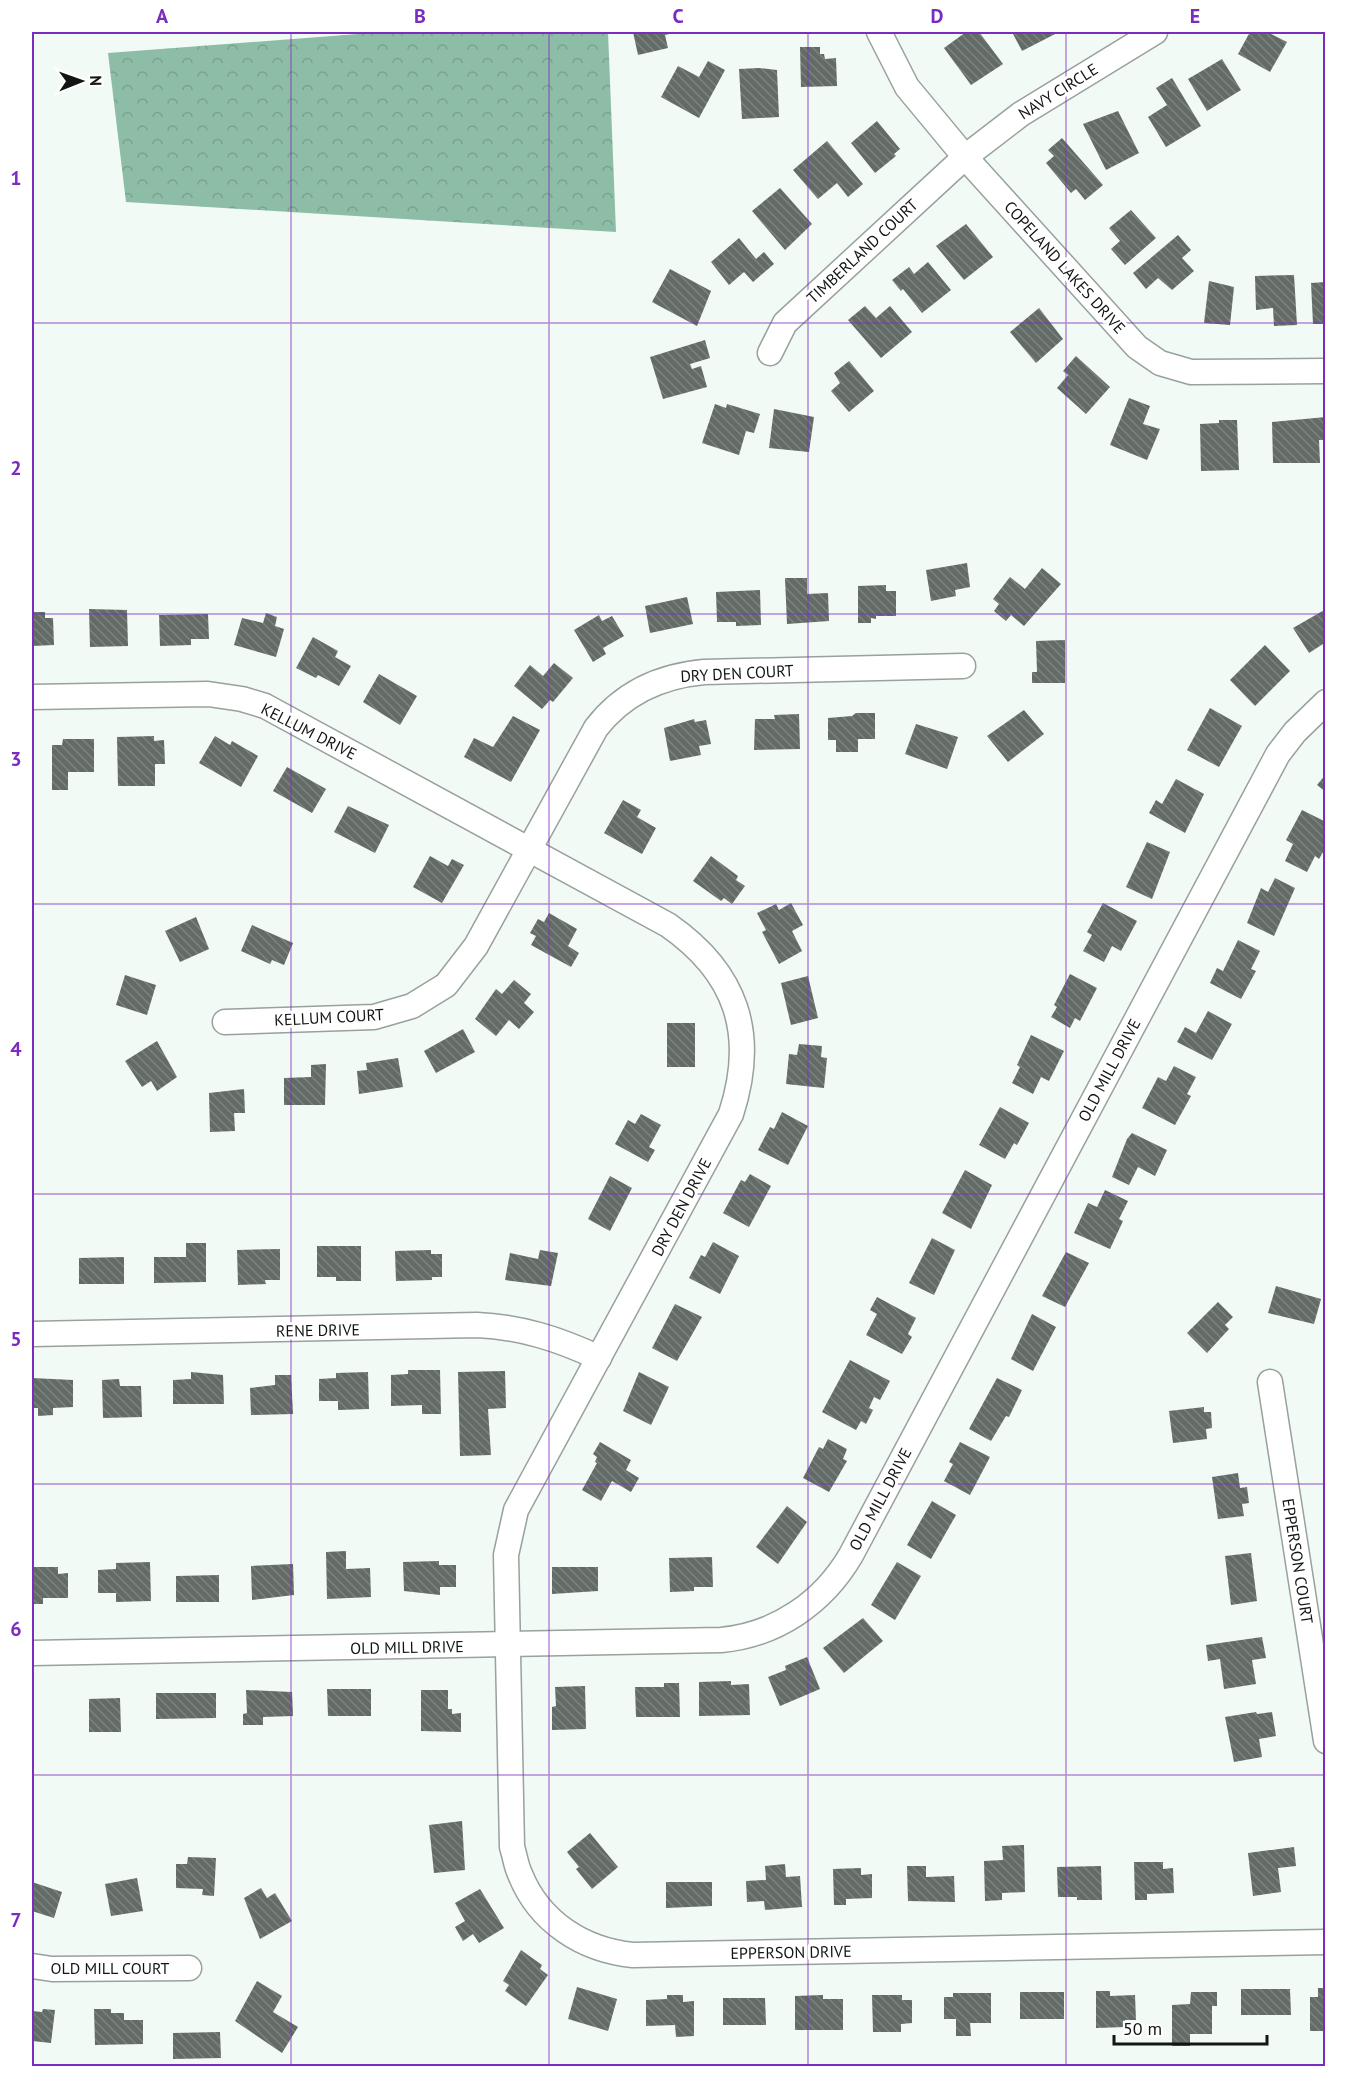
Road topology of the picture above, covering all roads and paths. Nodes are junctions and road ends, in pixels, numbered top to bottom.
1 (879, 32) edge
2 (1155, 32) edge
3 (965, 157) junction
4 (770, 353) dead end
5 (1326, 371) edge
6 (963, 666) dead end
7 (32, 698) edge
8 (1326, 702) edge
9 (529, 850) junction
10 (225, 1022) dead end
11 (32, 1334) edge
12 (599, 1358) junction
13 (1270, 1382) dead end
14 (508, 1645) junction
15 (32, 1653) edge
16 (1326, 1741) edge
17 (1326, 1942) edge
18 (32, 1966) edge
19 (189, 1968) dead end

1 - 3 street, COPELAND LAKES DRIVE
2 - 3 street, NAVY CIRCLE
3 - 4 street, TIMBERLAND COURT
3 - 5 street, COPELAND LAKES DRIVE
6 - 9 street, DRY DEN COURT
7 - 9 street, KELLUM DRIVE
8 - 14 street, OLD MILL DRIVE
9 - 10 street, KELLUM COURT
9 - 12 street, DRY DEN DRIVE
11 - 12 street, RENE DRIVE
12 - 14 street, DRY DEN DRIVE
13 - 16 street, EPPERSON COURT
14 - 15 street, OLD MILL DRIVE
14 - 17 street, EPPERSON DRIVE
18 - 19 street, OLD MILL COURT

